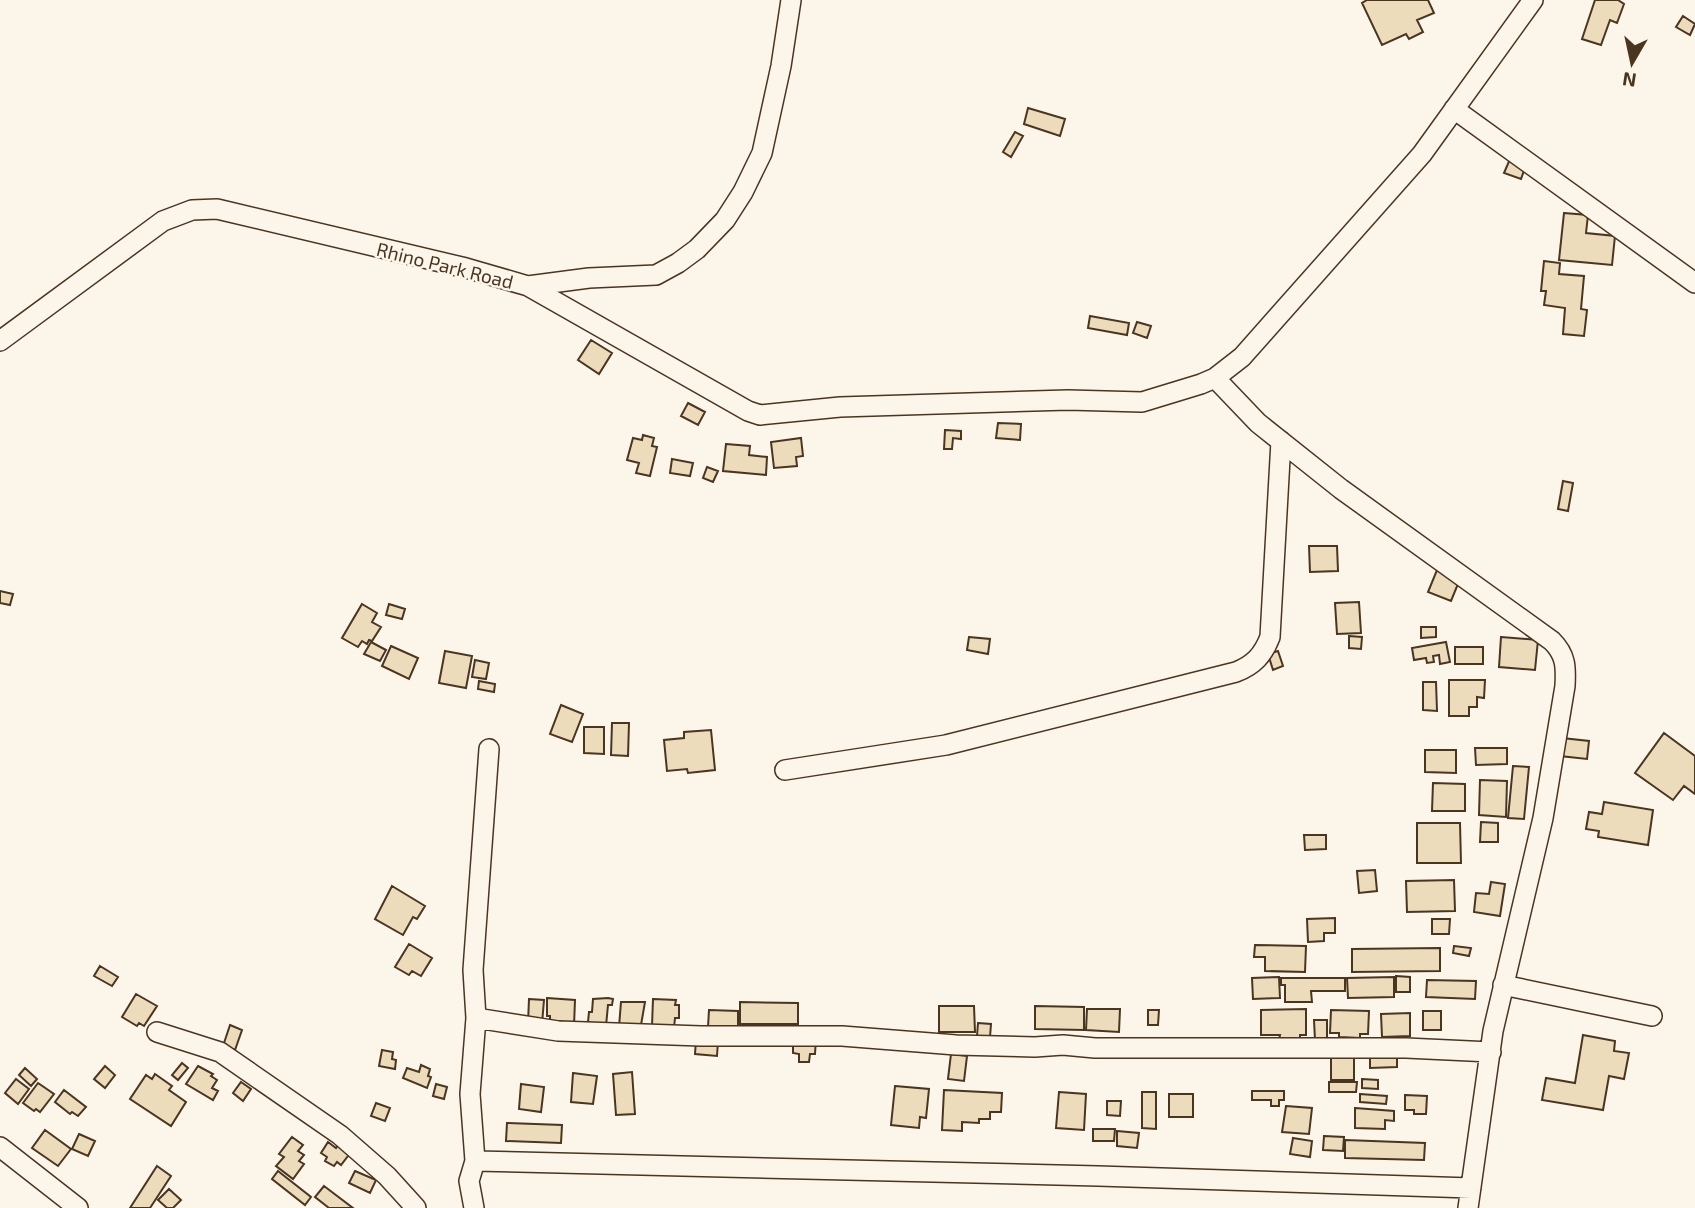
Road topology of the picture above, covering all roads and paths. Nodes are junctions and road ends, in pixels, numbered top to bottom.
1 (792, 0) edge
2 (1533, 0) edge
3 (1454, 109) junction
4 (1695, 283) edge
5 (528, 286) junction
6 (0, 341) edge
7 (1215, 378) junction
8 (1281, 441) junction
9 (489, 750) dead end
10 (785, 770) dead end
11 (1503, 985) junction
12 (1652, 1016) dead end
13 (476, 1018) junction
14 (157, 1032) dead end
15 (1491, 1052) junction
16 (0, 1147) edge
17 (475, 1161) junction
18 (1471, 1188) junction
19 (78, 1208) edge
20 (416, 1208) edge
21 (474, 1208) edge
22 (1468, 1208) edge

1 - 5 street, Rhino Park Road
2 - 3 street
3 - 4 street
3 - 7 street
5 - 6 street, Rhino Park Road
5 - 7 street
7 - 8 street
8 - 10 street
8 - 11 street
9 - 13 street
11 - 12 street
11 - 15 street
13 - 15 street
13 - 17 street
14 - 20 street
15 - 18 street
16 - 19 street
17 - 18 street
17 - 21 street
18 - 22 street

